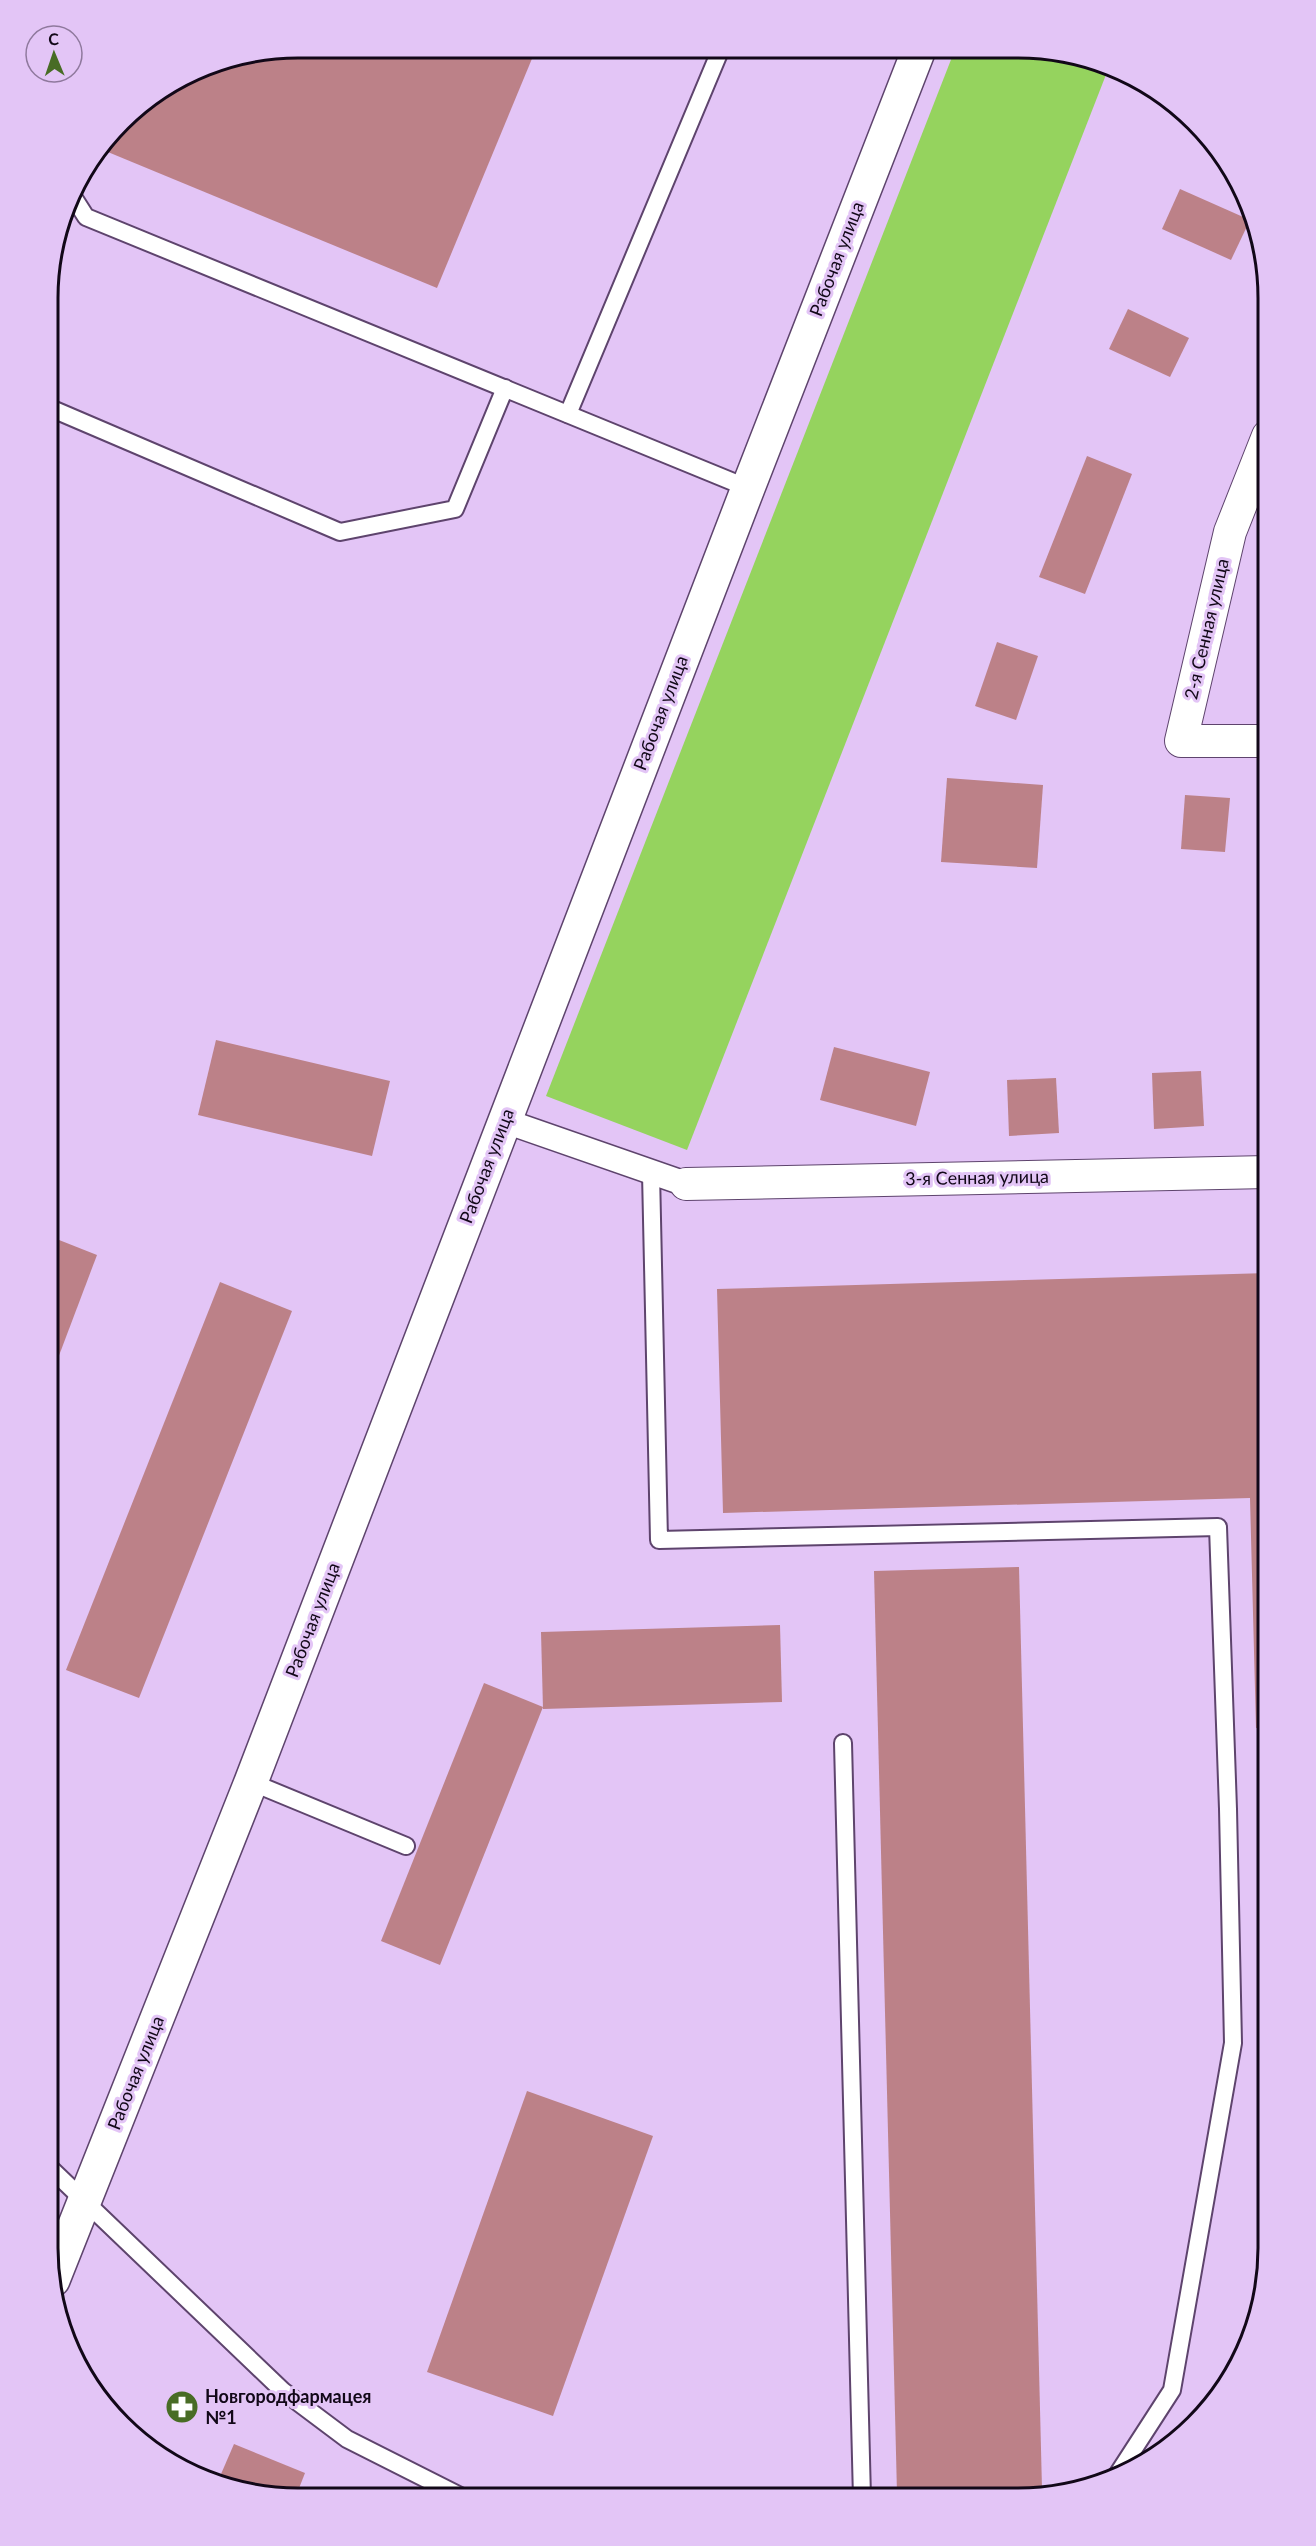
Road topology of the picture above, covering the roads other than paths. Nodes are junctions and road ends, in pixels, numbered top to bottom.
1 (717, 58) edge
2 (916, 58) edge
3 (78, 204) edge
4 (505, 388) junction
5 (58, 411) edge
6 (568, 414) junction
7 (1258, 461) edge
8 (748, 488) junction
9 (1258, 741) edge
10 (505, 1121) junction
11 (1258, 1172) edge
12 (651, 1173) junction
13 (686, 1184) joint
14 (843, 1743) dead end
15 (251, 1782) junction
16 (406, 1846) dead end
17 (58, 2176) edge
18 (85, 2202) junction
19 (59, 2265) edge
20 (1127, 2462) edge
21 (444, 2488) edge
22 (862, 2488) edge

1 - 6 lane
2 - 8 main road, Рабочая улица
3 - 4 lane
4 - 5 lane
4 - 6 lane
6 - 8 lane
7 - 9 street, 2-я Сенная улица
8 - 10 main road, Рабочая улица
10 - 12 street
10 - 15 main road, Рабочая улица
11 - 13 street, 3-я Сенная улица
12 - 13 street
12 - 20 lane
14 - 22 lane
15 - 16 lane
15 - 18 main road, Рабочая улица
17 - 18 lane
18 - 19 main road, Рабочая улица
18 - 21 lane

